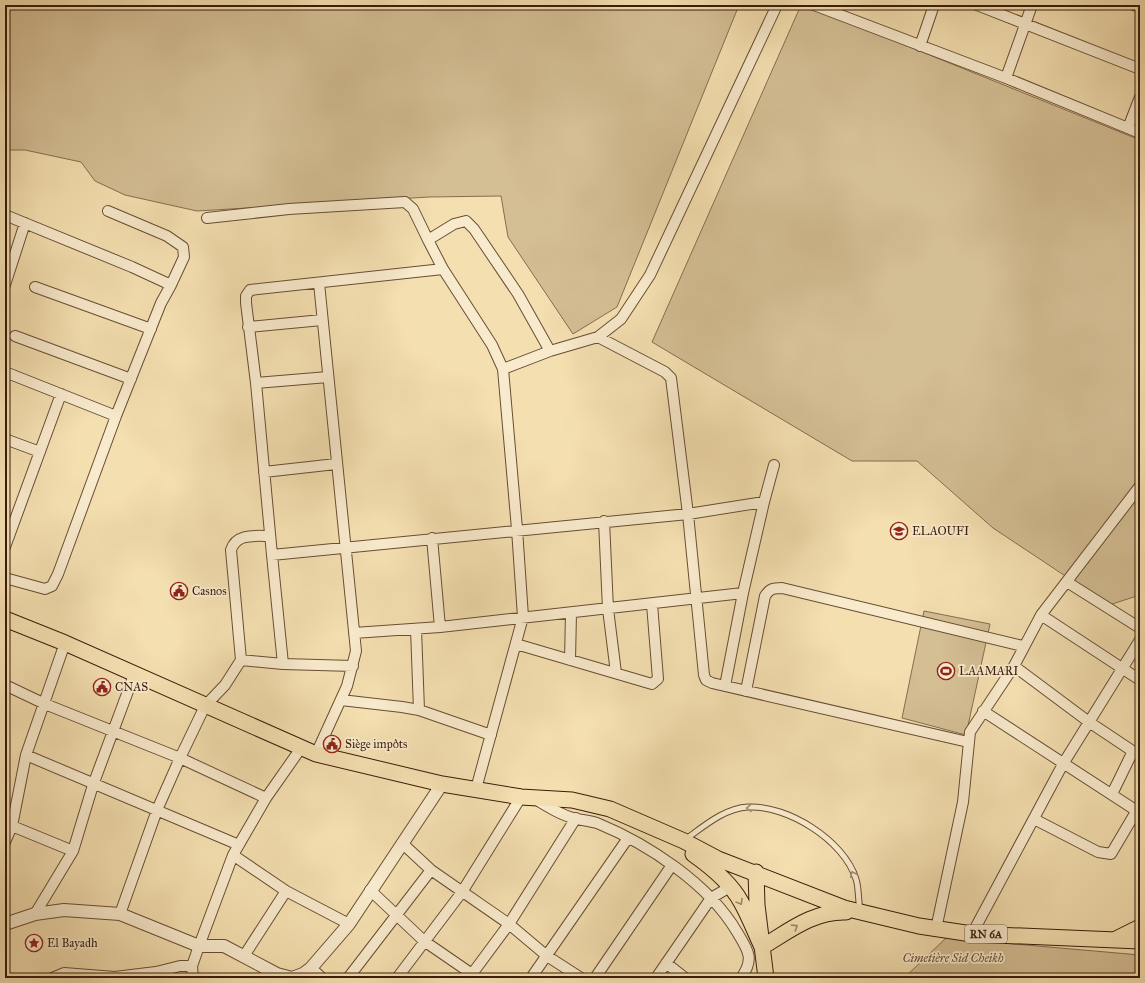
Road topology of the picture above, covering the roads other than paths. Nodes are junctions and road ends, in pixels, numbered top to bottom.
1 (778, 5) edge
2 (814, 5) edge
3 (934, 5) edge
4 (977, 5) edge
5 (1032, 5) edge
6 (1134, 5) edge
7 (1140, 8) edge
8 (1025, 24) junction
9 (920, 46) junction
10 (1140, 69) edge
11 (1006, 78) junction
12 (1140, 97) edge
13 (1128, 128) junction
14 (1140, 133) edge
15 (108, 211) dead end
16 (5, 215) edge
17 (207, 218) dead end
18 (25, 223) junction
19 (428, 240) junction
20 (443, 269) junction
21 (319, 283) junction
22 (5, 285) edge
23 (171, 285) junction
24 (35, 287) dead end
25 (322, 320) junction
26 (248, 327) junction
27 (151, 329) junction
28 (15, 336) dead end
29 (598, 337) junction
30 (550, 350) junction
31 (503, 369) junction
32 (5, 372) edge
33 (328, 377) junction
34 (131, 378) junction
35 (256, 383) junction
36 (61, 394) junction
37 (116, 416) junction
38 (5, 439) edge
39 (40, 452) junction
40 (336, 464) junction
41 (774, 465) dead end
42 (264, 472) junction
43 (1140, 486) edge
44 (764, 502) junction
45 (688, 514) junction
46 (604, 521) junction
47 (517, 529) junction
48 (270, 536) junction
49 (432, 538) junction
50 (5, 547) edge
51 (345, 548) junction
52 (272, 554) junction
53 (5, 578) edge
54 (1067, 582) junction
55 (744, 593) junction
56 (695, 599) junction
57 (652, 604) junction
58 (608, 609) junction
59 (570, 613) junction
60 (1041, 615) junction
61 (523, 617) junction
62 (5, 619) edge
63 (440, 627) junction
64 (1140, 628) edge
65 (416, 629) junction
66 (354, 633) junction
67 (1140, 640) edge
68 (66, 643) junction
69 (516, 644) junction
70 (1023, 646) junction
71 (241, 660) junction
72 (570, 660) junction
73 (283, 664) junction
74 (353, 666) junction
75 (1014, 666) junction
76 (1123, 669) junction
77 (616, 673) junction
78 (134, 675) junction
79 (1140, 680) edge
80 (5, 685) edge
81 (726, 686) junction
82 (746, 691) junction
83 (341, 700) junction
84 (44, 704) junction
85 (205, 706) junction
86 (419, 710) junction
87 (983, 711) junction
88 (1089, 722) junction
89 (111, 732) junction
90 (491, 735) junction
91 (968, 742) junction
92 (301, 748) junction
93 (316, 754) junction
94 (1136, 754) edge
95 (26, 755) junction
96 (180, 758) junction
97 (1063, 764) junction
98 (442, 784) junction
99 (93, 785) junction
100 (476, 789) junction
101 (1112, 794) junction
102 (527, 797) junction
103 (266, 798) junction
104 (157, 810) junction
105 (1138, 811) edge
106 (576, 818) junction
107 (1034, 819) junction
108 (12, 826) junction
109 (659, 830) junction
110 (628, 838) junction
111 (684, 841) junction
112 (5, 842) edge
113 (402, 843) junction
114 (240, 844) junction
115 (73, 851) junction
116 (233, 854) junction
117 (672, 865) junction
118 (431, 870) junction
119 (756, 872) junction
120 (730, 887) junction
121 (370, 890) junction
122 (286, 891) junction
123 (462, 892) junction
124 (711, 898) junction
125 (860, 912) junction
126 (396, 913) junction
127 (35, 914) junction
128 (120, 914) junction
129 (5, 924) edge
130 (348, 924) junction
131 (509, 924) junction
132 (1140, 927) edge
133 (936, 929) junction
134 (972, 934) junction
135 (1115, 939) junction
136 (424, 941) junction
137 (1140, 941) edge
138 (199, 946) junction
139 (762, 947) junction
140 (244, 956) junction
141 (547, 956) junction
142 (666, 964) junction
143 (192, 966) junction
144 (311, 968) junction
145 (762, 975) edge
146 (91, 976) edge
147 (470, 976) edge
148 (52, 978) edge
149 (193, 978) edge
150 (322, 978) edge
151 (348, 978) edge
152 (398, 978) edge
153 (531, 978) edge
154 (581, 978) edge
155 (595, 978) edge
156 (656, 978) edge
157 (686, 978) edge
158 (741, 978) edge

1 - 29 street
2 - 9 street
3 - 9 street
4 - 8 street
5 - 8 street
6 - 7 street
8 - 10 street
8 - 11 street
9 - 11 street
11 - 13 street
12 - 13 street
13 - 14 street
15 - 23 street
16 - 18 street
17 - 19 street
18 - 22 street
18 - 23 street
19 - 20 street
19 - 30 street
20 - 21 street
20 - 31 street
21 - 25 street
21 - 26 street
23 - 27 street
24 - 27 street
25 - 26 street
25 - 33 street
26 - 35 street
27 - 34 street
28 - 34 street
29 - 30 street
29 - 45 street
30 - 31 street
31 - 47 street
32 - 36 street
33 - 35 street
33 - 40 street
34 - 37 street
35 - 42 street
36 - 37 street
36 - 39 street
37 - 53 street
38 - 39 street
39 - 50 street
40 - 42 street
40 - 51 street
41 - 44 street
42 - 48 street
43 - 54 street
44 - 45 street
44 - 55 street
45 - 46 street
45 - 56 street
46 - 47 street
46 - 58 street
47 - 49 street
47 - 61 street
48 - 52 street
48 - 71 street
49 - 51 street
49 - 63 street
51 - 52 street
51 - 66 street
52 - 73 street
54 - 60 street
54 - 64 street
55 - 56 street
55 - 81 street
56 - 57 street
56 - 81 street
57 - 58 street
57 - 77 street
58 - 59 street
58 - 77 street
59 - 61 street
59 - 72 street
60 - 70 street
60 - 76 street
61 - 63 street
61 - 69 street
62 - 68 main road
63 - 65 street
65 - 66 street
65 - 86 street
66 - 74 street
67 - 76 street
68 - 78 main road
68 - 84 street
69 - 72 street
69 - 90 street
70 - 75 street
70 - 82 street
71 - 73 street
71 - 85 street
72 - 77 street
73 - 74 street
74 - 83 street
75 - 87 street
75 - 88 street
76 - 79 street
76 - 88 street
78 - 85 main road
78 - 89 street
80 - 84 street
81 - 82 street
82 - 91 street
83 - 86 street
83 - 93 street
84 - 89 street
84 - 95 street
85 - 92 main road
85 - 96 street
86 - 90 street
87 - 91 street
87 - 97 street
88 - 94 street
88 - 97 street
89 - 96 street
89 - 99 street
90 - 100 street
91 - 133 street
92 - 93 main road
92 - 103 street
93 - 98 main road
94 - 101 street
95 - 99 street
95 - 108 street
96 - 103 street
96 - 104 street
97 - 101 street
97 - 107 street
98 - 100 main road
98 - 113 street
99 - 104 street
99 - 115 street
100 - 102 main road
101 - 105 street
102 - 106 street
102 - 109 main road
102 - 123 street
103 - 114 street
104 - 114 street
104 - 128 street
105 - 107 street
106 - 110 street
106 - 131 street
107 - 134 street
108 - 112 street
108 - 115 street
109 - 111 main road, RN 6A
109 - 120 main road
110 - 117 street
110 - 141 street
111 - 119 main road, RN 6A
125 -> 111 lane
113 - 118 street
113 - 121 street
114 - 116 street
115 - 127 street
116 - 122 street
116 - 138 street
117 - 124 street
117 - 155 street
118 - 123 street
118 - 126 street
119 - 125 main road, RN 6A
119 - 139 main road
120 - 124 street
120 -> 139 main road
121 - 126 street
121 - 130 street
122 - 130 street
122 - 140 street
123 - 131 street
123 - 136 street
124 - 142 street
124 - 158 street
125 - 133 main road, RN 6A
139 -> 125 main road
126 - 136 street
126 - 151 street
127 - 128 street
127 - 129 street
128 - 138 street
130 - 144 street
131 - 141 street
131 - 147 street
132 - 135 main road
133 - 134 main road, RN 6A
134 - 135 main road, RN 6A
135 - 137 main road, RN 6A
136 - 147 street
136 - 152 street
138 - 140 street
138 - 143 street
139 - 145 main road
140 - 144 street
141 - 153 street
141 - 154 street
142 - 156 street
142 - 157 street
143 - 146 street
143 - 149 street
144 - 150 street
146 - 148 street

